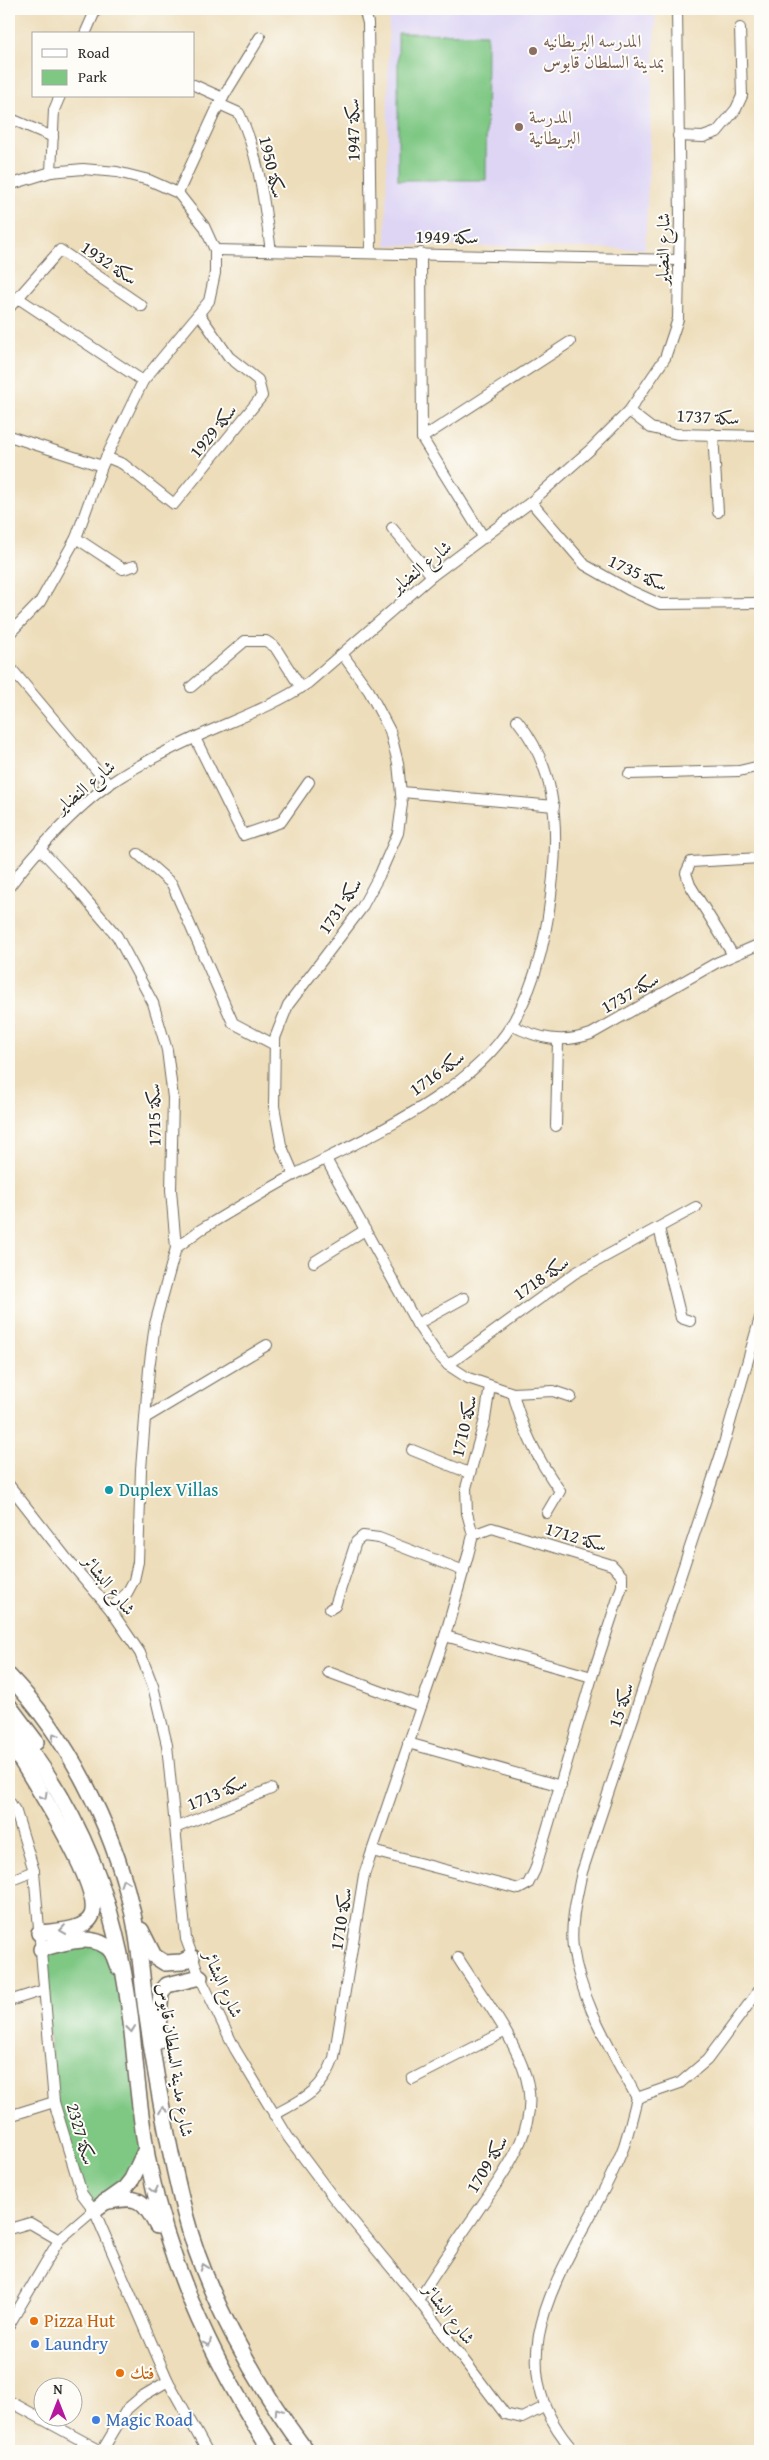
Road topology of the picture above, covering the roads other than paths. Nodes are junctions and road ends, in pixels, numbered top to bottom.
1 (96, 9) edge
2 (364, 9) edge
3 (677, 9) edge
4 (740, 28) dead end
5 (86, 32) edge
6 (260, 37) dead end
7 (195, 86) edge
8 (59, 98) edge
9 (221, 101) junction
10 (9, 118) edge
11 (678, 136) junction
12 (53, 137) junction
13 (51, 172) junction
14 (9, 185) edge
15 (178, 193) junction
16 (215, 250) junction
17 (271, 251) junction
18 (371, 252) junction
19 (421, 253) junction
20 (678, 260) junction
21 (18, 298) junction
22 (142, 306) dead end
23 (9, 308) edge
24 (200, 315) junction
25 (570, 342) dead end
26 (143, 381) junction
27 (629, 411) junction
28 (713, 434) junction
29 (9, 436) edge
30 (760, 436) edge
31 (422, 438) junction
32 (104, 461) junction
33 (531, 502) junction
34 (718, 512) dead end
35 (392, 528) dead end
36 (76, 538) junction
37 (484, 538) junction
38 (134, 566) dead end
39 (432, 576) junction
40 (760, 603) edge
41 (9, 634) edge
42 (344, 655) junction
43 (9, 666) edge
44 (191, 687) dead end
45 (301, 688) junction
46 (517, 720) dead end
47 (195, 738) junction
48 (760, 766) edge
49 (629, 774) dead end
50 (309, 782) dead end
51 (109, 785) junction
52 (402, 792) junction
53 (554, 806) junction
54 (40, 849) junction
55 (138, 854) dead end
56 (760, 858) edge
57 (9, 887) edge
58 (760, 944) edge
59 (733, 955) junction
60 (511, 1025) junction
61 (558, 1041) junction
62 (275, 1045) junction
63 (556, 1126) dead end
64 (326, 1159) junction
65 (294, 1176) junction
66 (696, 1207) dead end
67 (658, 1228) junction
68 (366, 1230) junction
69 (176, 1248) junction
70 (314, 1262) dead end
71 (464, 1298) dead end
72 (760, 1318) edge
73 (690, 1321) dead end
74 (417, 1324) junction
75 (267, 1345) dead end
76 (448, 1365) junction
77 (490, 1386) junction
78 (513, 1393) junction
79 (571, 1397) dead end
80 (145, 1418) junction
81 (412, 1450) dead end
82 (470, 1473) junction
83 (9, 1485) edge
84 (547, 1513) dead end
85 (472, 1535) junction
86 (464, 1571) junction
87 (110, 1609) junction
88 (330, 1609) dead end
89 (445, 1636) junction
90 (328, 1672) dead end
91 (9, 1676) edge
92 (592, 1677) junction
93 (9, 1706) edge
94 (420, 1706) junction
95 (9, 1724) edge
96 (9, 1741) edge
97 (408, 1743) junction
98 (561, 1786) junction
99 (271, 1789) dead end
100 (9, 1801) edge
101 (176, 1828) junction
102 (372, 1851) junction
103 (91, 1856) junction
104 (34, 1871) junction
105 (9, 1881) edge
106 (132, 1908) junction
107 (39, 1933) junction
108 (41, 1949) junction
109 (192, 1957) junction
110 (458, 1958) dead end
111 (200, 1977) junction
112 (760, 1989) edge
113 (44, 1990) junction
114 (126, 1993) junction
115 (9, 2000) edge
116 (504, 2032) junction
117 (156, 2066) junction
118 (412, 2079) dead end
119 (637, 2098) junction
120 (54, 2102) junction
121 (274, 2115) junction
122 (9, 2116) edge
123 (146, 2149) junction
124 (99, 2206) junction
125 (9, 2229) edge
126 (59, 2240) junction
127 (181, 2277) junction
128 (418, 2300) junction
129 (9, 2325) edge
130 (168, 2381) junction
131 (9, 2401) edge
132 (544, 2407) junction
133 (101, 2451) edge
134 (207, 2451) edge
135 (270, 2451) edge
136 (306, 2451) edge
137 (574, 2451) edge

1 - 5 street
2 - 18 street, سكة 1947
3 - 11 street, شارع النضاير
4 - 11 street
6 - 9 street
7 - 9 street, سكة 1950
8 - 12 street
9 - 15 street
9 - 17 street, سكة 1950
10 - 12 street
11 - 20 street, شارع النضاير
12 - 13 street
13 - 14 street
13 - 15 street
15 - 16 street
16 - 17 street, سكة 1949
16 - 24 street
17 - 18 street, سكة 1949
18 - 19 street, سكة 1949
19 - 20 street, سكة 1949
19 - 31 street
20 - 27 street, شارع النضاير
21 - 22 street, سكة 1932
21 - 23 street, سكة 1932
21 - 26 street
24 - 26 street
24 - 32 street, سكة 1929
25 - 31 street
26 - 32 street
27 - 28 street, سكة 1737
27 - 33 street, شارع النضاير
28 - 30 street, سكة 1737
28 - 34 street
29 - 32 street
31 - 37 street
32 - 36 street
33 - 37 street, شارع النضاير
33 - 40 street, سكة 1735
35 - 39 street
36 - 38 street
36 - 41 street
37 - 39 street, شارع النضاير
39 - 42 street, شارع النضاير
42 - 45 street, شارع النضاير
42 - 52 street, سكة 1731
43 - 51 street
44 - 45 street
45 - 47 street, شارع النضاير
46 - 53 street, سكة 1716
47 - 50 street
47 - 51 street, شارع النضاير
48 - 49 street
51 - 54 street, شارع النضاير
52 - 53 street
52 - 62 street, سكة 1731
53 - 60 street, سكة 1716
54 - 57 street, شارع النضاير
54 - 69 street, سكة 1715
55 - 62 street
56 - 59 street
58 - 59 street, سكة 1737
59 - 61 street, سكة 1737
60 - 61 street, سكة 1737
60 - 64 street, سكة 1716
61 - 63 street
62 - 65 street, سكة 1731
64 - 65 street, سكة 1716
64 - 68 street
65 - 69 street, سكة 1716
66 - 67 street, سكة 1718
67 - 73 street
67 - 76 street, سكة 1718
68 - 70 street
68 - 74 street
69 - 80 street, سكة 1715
71 - 74 street
72 - 119 street, سكة 15
74 - 76 street
75 - 80 street
76 - 77 street
77 - 78 street
77 - 82 street, سكة 1710
78 - 79 street
78 - 84 street
80 - 87 street, سكة 1715
81 - 82 street, سكة 1710
82 - 85 street, سكة 1710
83 - 87 street, شارع البشائر
85 - 86 street, سكة 1710
85 - 92 street, سكة 1712
86 - 88 street
86 - 89 street, سكة 1710
87 - 101 street, شارع البشائر
89 - 92 street
89 - 94 street, سكة 1710
90 - 94 street
106 -> 91 main road, شارع مدينة السلطان قابوس
92 - 98 street, سكة 1712
93 - 103 main road
94 - 97 street, سكة 1710
95 - 103 main road
96 -> 107 main road
97 - 98 street
97 - 102 street, سكة 1710
98 - 102 street, سكة 1712
99 - 101 street, سكة 1713
100 - 104 street, سكة 2327
101 - 109 street, شارع البشائر
102 - 121 street, سكة 1710
103 - 114 main road
104 - 105 street
104 - 107 street, سكة 2327
106 - 109 main road
106 - 117 main road, شارع مدينة السلطان قابوس
107 - 108 street, سكة 2327
108 - 113 street, سكة 2327
108 - 114 main road
109 - 111 street, شارع البشائر
110 - 116 street, سكة 1709
111 - 117 main road
111 - 121 street, شارع البشائر
112 - 119 street
113 - 115 street
113 - 120 street, سكة 2327
114 -> 123 main road
116 - 118 street
116 - 128 street, سكة 1709
136 -> 117 main road, شارع مدينة السلطان قابوس
119 - 132 street
120 - 122 street
120 - 124 street, سكة 2327
121 - 128 street, شارع البشائر
123 - 124 main road
123 -> 127 main road
124 - 126 street
124 - 127 main road
124 - 130 street, سكة 2327
125 - 126 street
126 - 129 street
127 -> 135 main road
128 - 132 street, شارع البشائر
130 - 133 street
130 - 134 street, سكة 2327
131 - 133 street
132 - 137 street

